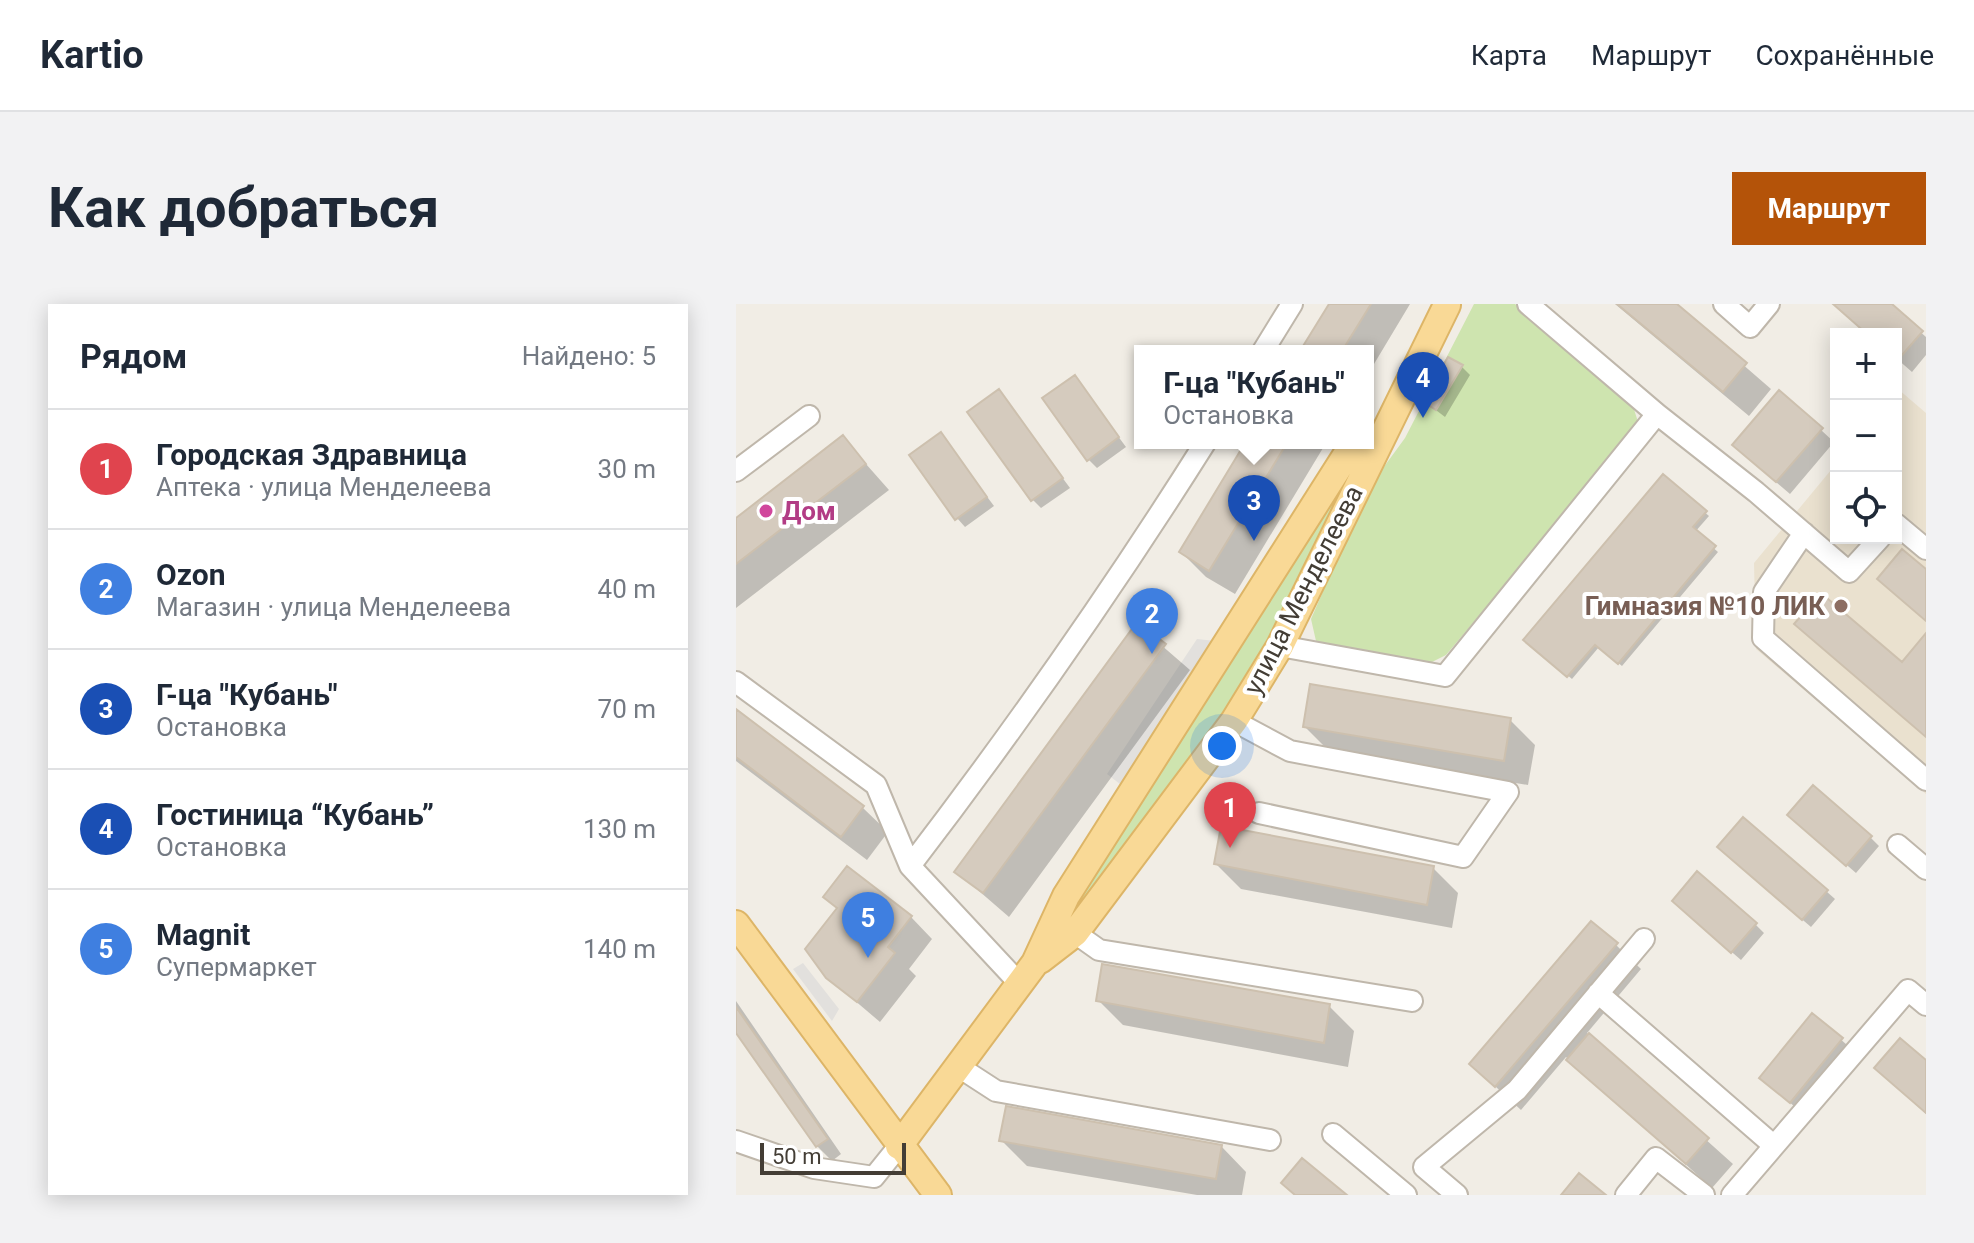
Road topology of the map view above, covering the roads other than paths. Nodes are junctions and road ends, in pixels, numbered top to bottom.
1 (1292, 304) edge
2 (1528, 304) edge
3 (1724, 304) edge
4 (1769, 304) edge
5 (1447, 305) edge
6 (1267, 345) edge
7 (1374, 413) edge
8 (1657, 414) junction
9 (809, 416) dead end
10 (1201, 449) edge
11 (1350, 449) edge
12 (736, 471) edge
13 (1902, 529) edge
14 (1804, 533) junction
15 (1875, 544) edge
16 (1926, 549) edge
17 (1280, 646) junction
18 (736, 682) edge
19 (1234, 721) junction
20 (1926, 780) edge
21 (1259, 813) dead end
22 (1898, 845) dead end
23 (910, 866) junction
24 (1926, 869) edge
25 (736, 924) edge
26 (1075, 933) junction
27 (1644, 939) dead end
28 (1028, 973) junction
29 (1598, 993) junction
30 (1412, 1001) dead end
31 (1926, 1005) edge
32 (959, 1067) junction
33 (1333, 1134) dead end
34 (1270, 1140) dead end
35 (736, 1141) edge
36 (1772, 1144) junction
37 (899, 1146) junction
38 (872, 1186) edge
39 (938, 1195) edge
40 (1406, 1195) edge
41 (1457, 1195) edge
42 (1626, 1195) edge
43 (1704, 1195) edge
44 (1732, 1195) edge

1 - 6 street
2 - 8 street
3 - 4 street
5 - 7 main road, улица Менделеева
5 - 17 main road, улица Менделеева
8 - 14 street
8 - 17 street
9 - 12 street
10 - 23 street
11 - 28 main road, улица Менделеева
13 - 16 street
14 - 15 street
14 - 20 street
17 - 19 main road, улица Менделеева
18 - 23 street
19 - 21 street
19 - 26 main road, улица Менделеева
22 - 24 street
23 - 28 street
25 - 37 main road
26 - 28 main road, улица Менделеева
26 - 30 street
27 - 29 street
28 - 32 main road, улица Менделеева
29 - 36 street
29 - 41 street
31 - 36 street
32 - 34 street
32 - 37 main road, улица Менделеева
33 - 40 street
35 - 38 street
36 - 44 street
37 - 38 street
37 - 39 main road
42 - 43 street

